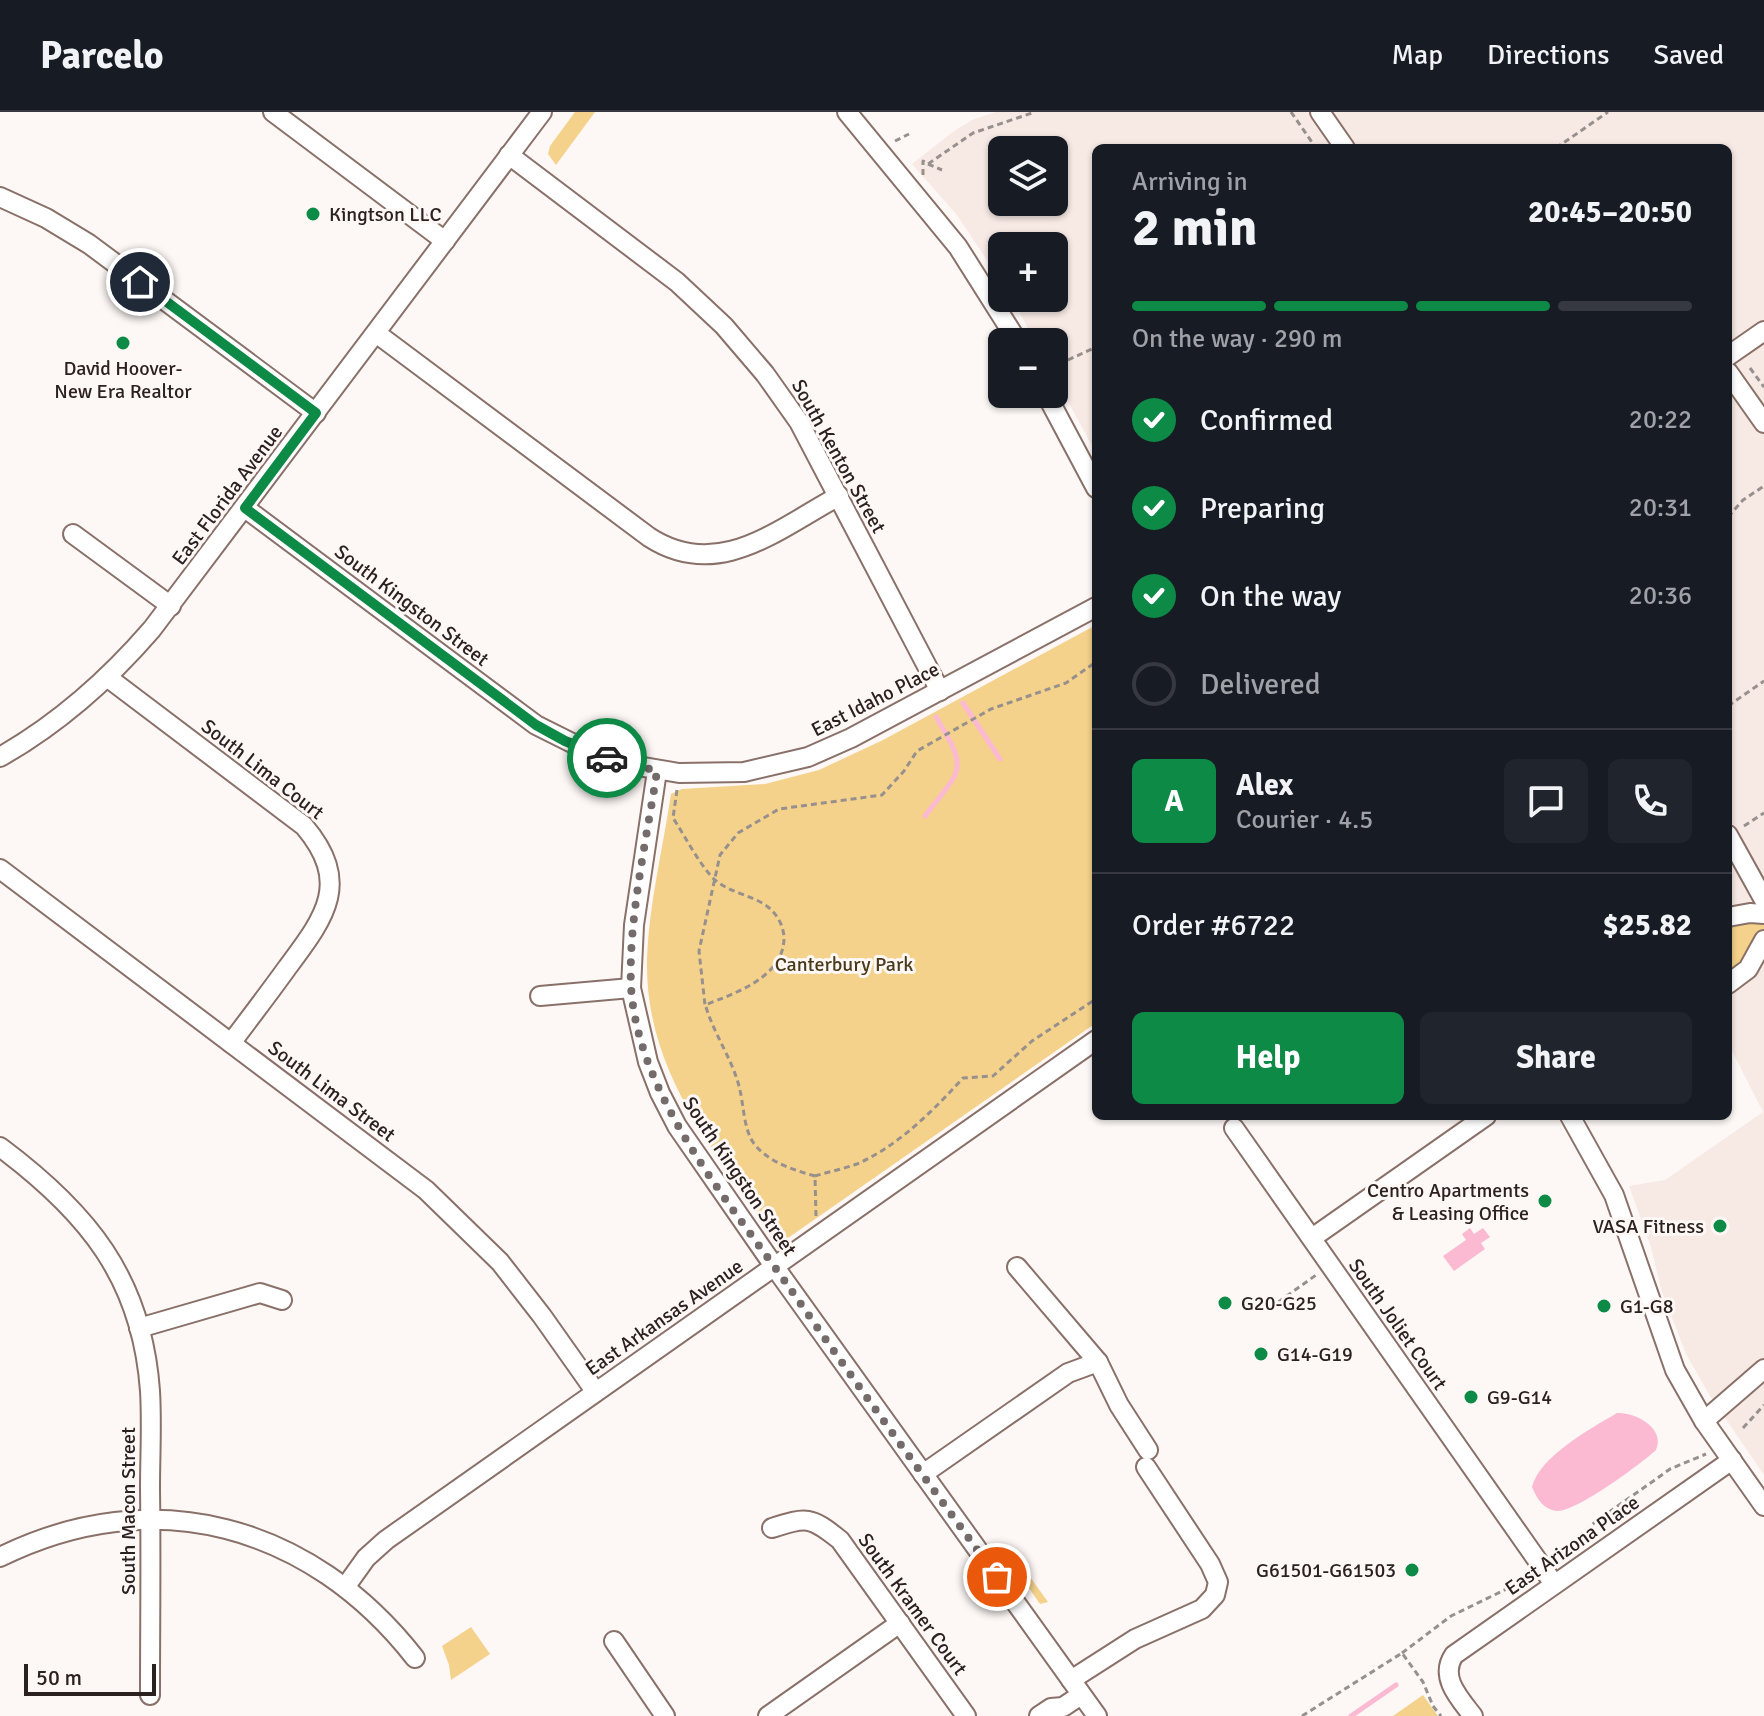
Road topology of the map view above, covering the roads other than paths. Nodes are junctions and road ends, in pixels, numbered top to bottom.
1 (273, 112) edge
2 (542, 112) edge
3 (847, 112) edge
4 (1320, 112) edge
5 (1342, 144) edge
6 (509, 155) junction
7 (0, 197) edge
8 (445, 241) junction
9 (1009, 328) edge
10 (1764, 331) edge
11 (376, 333) junction
12 (1732, 353) edge
13 (1732, 378) edge
14 (1053, 408) edge
15 (316, 413) junction
16 (1764, 423) edge
17 (1092, 480) edge
18 (839, 496) junction
19 (245, 508) junction
20 (73, 534) dead end
21 (171, 606) junction
22 (1092, 609) edge
23 (107, 677) junction
24 (940, 691) junction
25 (0, 757) edge
26 (657, 771) junction
27 (1732, 843) edge
28 (0, 869) edge
29 (1764, 900) edge
30 (1764, 914) edge
31 (1732, 917) edge
32 (1764, 940) edge
33 (1732, 981) edge
34 (631, 988) junction
35 (540, 996) dead end
36 (231, 1043) junction
37 (1092, 1043) edge
38 (1480, 1120) edge
39 (1572, 1120) edge
40 (1234, 1128) dead end
41 (1, 1151) edge
42 (1312, 1238) junction
43 (774, 1266) junction
44 (1017, 1267) dead end
45 (282, 1300) dead end
46 (139, 1328) junction
47 (1098, 1362) junction
48 (1764, 1369) edge
49 (595, 1391) junction
50 (1704, 1421) junction
51 (1732, 1460) junction
52 (923, 1474) junction
53 (1764, 1506) edge
54 (150, 1520) junction
55 (772, 1528) dead end
56 (0, 1557) edge
57 (1554, 1584) junction
58 (346, 1586) junction
59 (900, 1623) junction
60 (614, 1641) dead end
61 (415, 1658) dead end
62 (1076, 1687) junction
63 (150, 1695) dead end
64 (1062, 1712) edge
65 (665, 1716) edge
66 (768, 1716) edge
67 (966, 1716) edge
68 (1039, 1716) edge
69 (1097, 1716) edge
70 (1473, 1716) edge

1 - 8 street
2 - 6 street, East Florida Avenue
3 - 9 street
4 - 5 street
6 - 8 street, East Florida Avenue
6 - 18 street, South Kenton Street
7 - 15 street
8 - 11 street, East Florida Avenue
10 - 12 street
11 - 15 street, East Florida Avenue
11 - 18 street
13 - 16 street
14 - 17 street
15 - 19 street, East Florida Avenue
18 - 24 street, South Kenton Street
19 - 21 street, East Florida Avenue
19 - 26 street, South Kingston Street
20 - 21 street
21 - 23 street, East Florida Avenue
22 - 24 street, East Idaho Place
23 - 25 street, East Florida Avenue
23 - 36 street, South Lima Court
24 - 26 street, East Idaho Place
26 - 34 street, South Kingston Street
27 - 29 street
28 - 36 street, South Lima Street
30 - 31 street
32 - 33 street
34 - 35 street
34 - 43 street, South Kingston Street
36 - 49 street, South Lima Street
37 - 43 street, East Arkansas Avenue
38 - 42 street
39 - 50 street
40 - 42 street, South Joliet Court
41 - 46 street, South Macon Street
42 - 57 street, South Joliet Court
43 - 49 street, East Arkansas Avenue
43 - 52 street, South Kingston Street
44 - 47 street
45 - 46 street
46 - 54 street, South Macon Street
47 - 52 street
47 - 62 street
48 - 50 street
49 - 58 street, East Arkansas Avenue
50 - 51 street
51 - 53 street
51 - 57 street, East Arizona Place
52 - 62 street, South Kingston Street
54 - 56 street
54 - 58 street
54 - 63 street, South Macon Street
55 - 59 street, South Kramer Court
57 - 70 street, East Arizona Place
58 - 61 street
59 - 66 street
59 - 67 street, South Kramer Court
60 - 65 street
62 - 64 street
62 - 69 street, South Kingston Street
64 - 68 street

